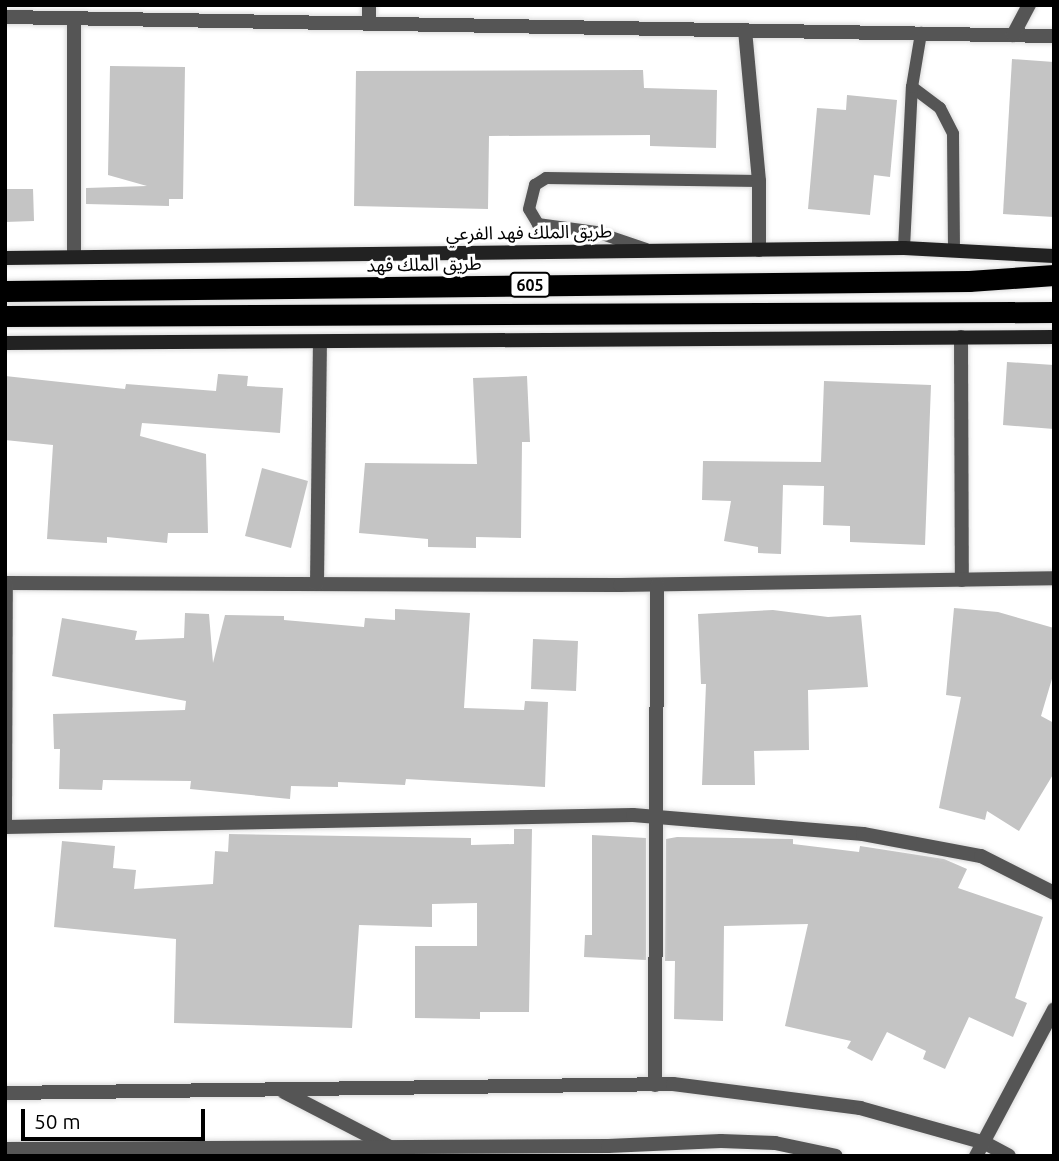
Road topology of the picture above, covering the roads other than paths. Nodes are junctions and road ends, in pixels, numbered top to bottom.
1 (369, 5) edge
2 (1029, 5) edge
3 (5, 16) edge
4 (74, 18) junction
5 (369, 23) junction
6 (745, 30) junction
7 (921, 33) junction
8 (1013, 35) junction
9 (1054, 36) edge
10 (912, 87) junction
11 (759, 181) junction
12 (904, 248) junction
13 (954, 248) junction
14 (648, 250) junction
15 (759, 250) junction
16 (1054, 256) edge
17 (74, 257) junction
18 (5, 258) edge
19 (1054, 275) edge
20 (5, 291) edge
21 (1054, 312) edge
22 (5, 316) edge
23 (961, 337) junction
24 (1054, 337) edge
25 (5, 343) edge
26 (320, 343) junction
27 (1054, 578) edge
28 (962, 580) junction
29 (6, 583) edge
30 (317, 584) junction
31 (657, 584) junction
32 (658, 817) junction
33 (5, 827) edge
34 (1054, 893) edge
35 (1054, 1009) edge
36 (655, 1084) junction
37 (282, 1091) junction
38 (5, 1093) edge
39 (985, 1143) junction
40 (392, 1148) junction
41 (5, 1149) edge
42 (836, 1156) edge
43 (976, 1156) edge
44 (1009, 1156) edge

1 - 5 street
2 - 8 street
3 - 4 street
4 - 5 street
4 - 17 street
5 - 6 street
6 - 7 street
6 - 11 street
7 - 8 street
7 - 10 lane
8 - 9 street
10 - 12 lane
10 - 13 lane
11 - 14 lane
11 - 15 street
12 - 13 main road, طريق الملك فهد الفرعي
12 - 15 main road, طريق الملك فهد الفرعي
13 - 16 main road, طريق الملك فهد الفرعي
14 - 15 main road, طريق الملك فهد الفرعي
14 - 17 main road, طريق الملك فهد الفرعي
17 - 18 main road, طريق الملك فهد الفرعي
19 - 20 highway, طريق الملك فهد / 605
21 - 22 highway, 605
23 - 24 main road
23 - 26 main road
23 - 28 street
25 - 26 main road
26 - 30 street
27 - 28 street
28 - 31 street
29 - 30 street
29 - 33 street
30 - 31 street
31 - 32 street
32 - 33 street
32 - 34 street
32 - 36 street
35 - 39 street
36 - 37 street
36 - 39 street
37 - 38 street
37 - 40 street
39 - 43 street
39 - 44 street
40 - 41 street
40 - 42 street

